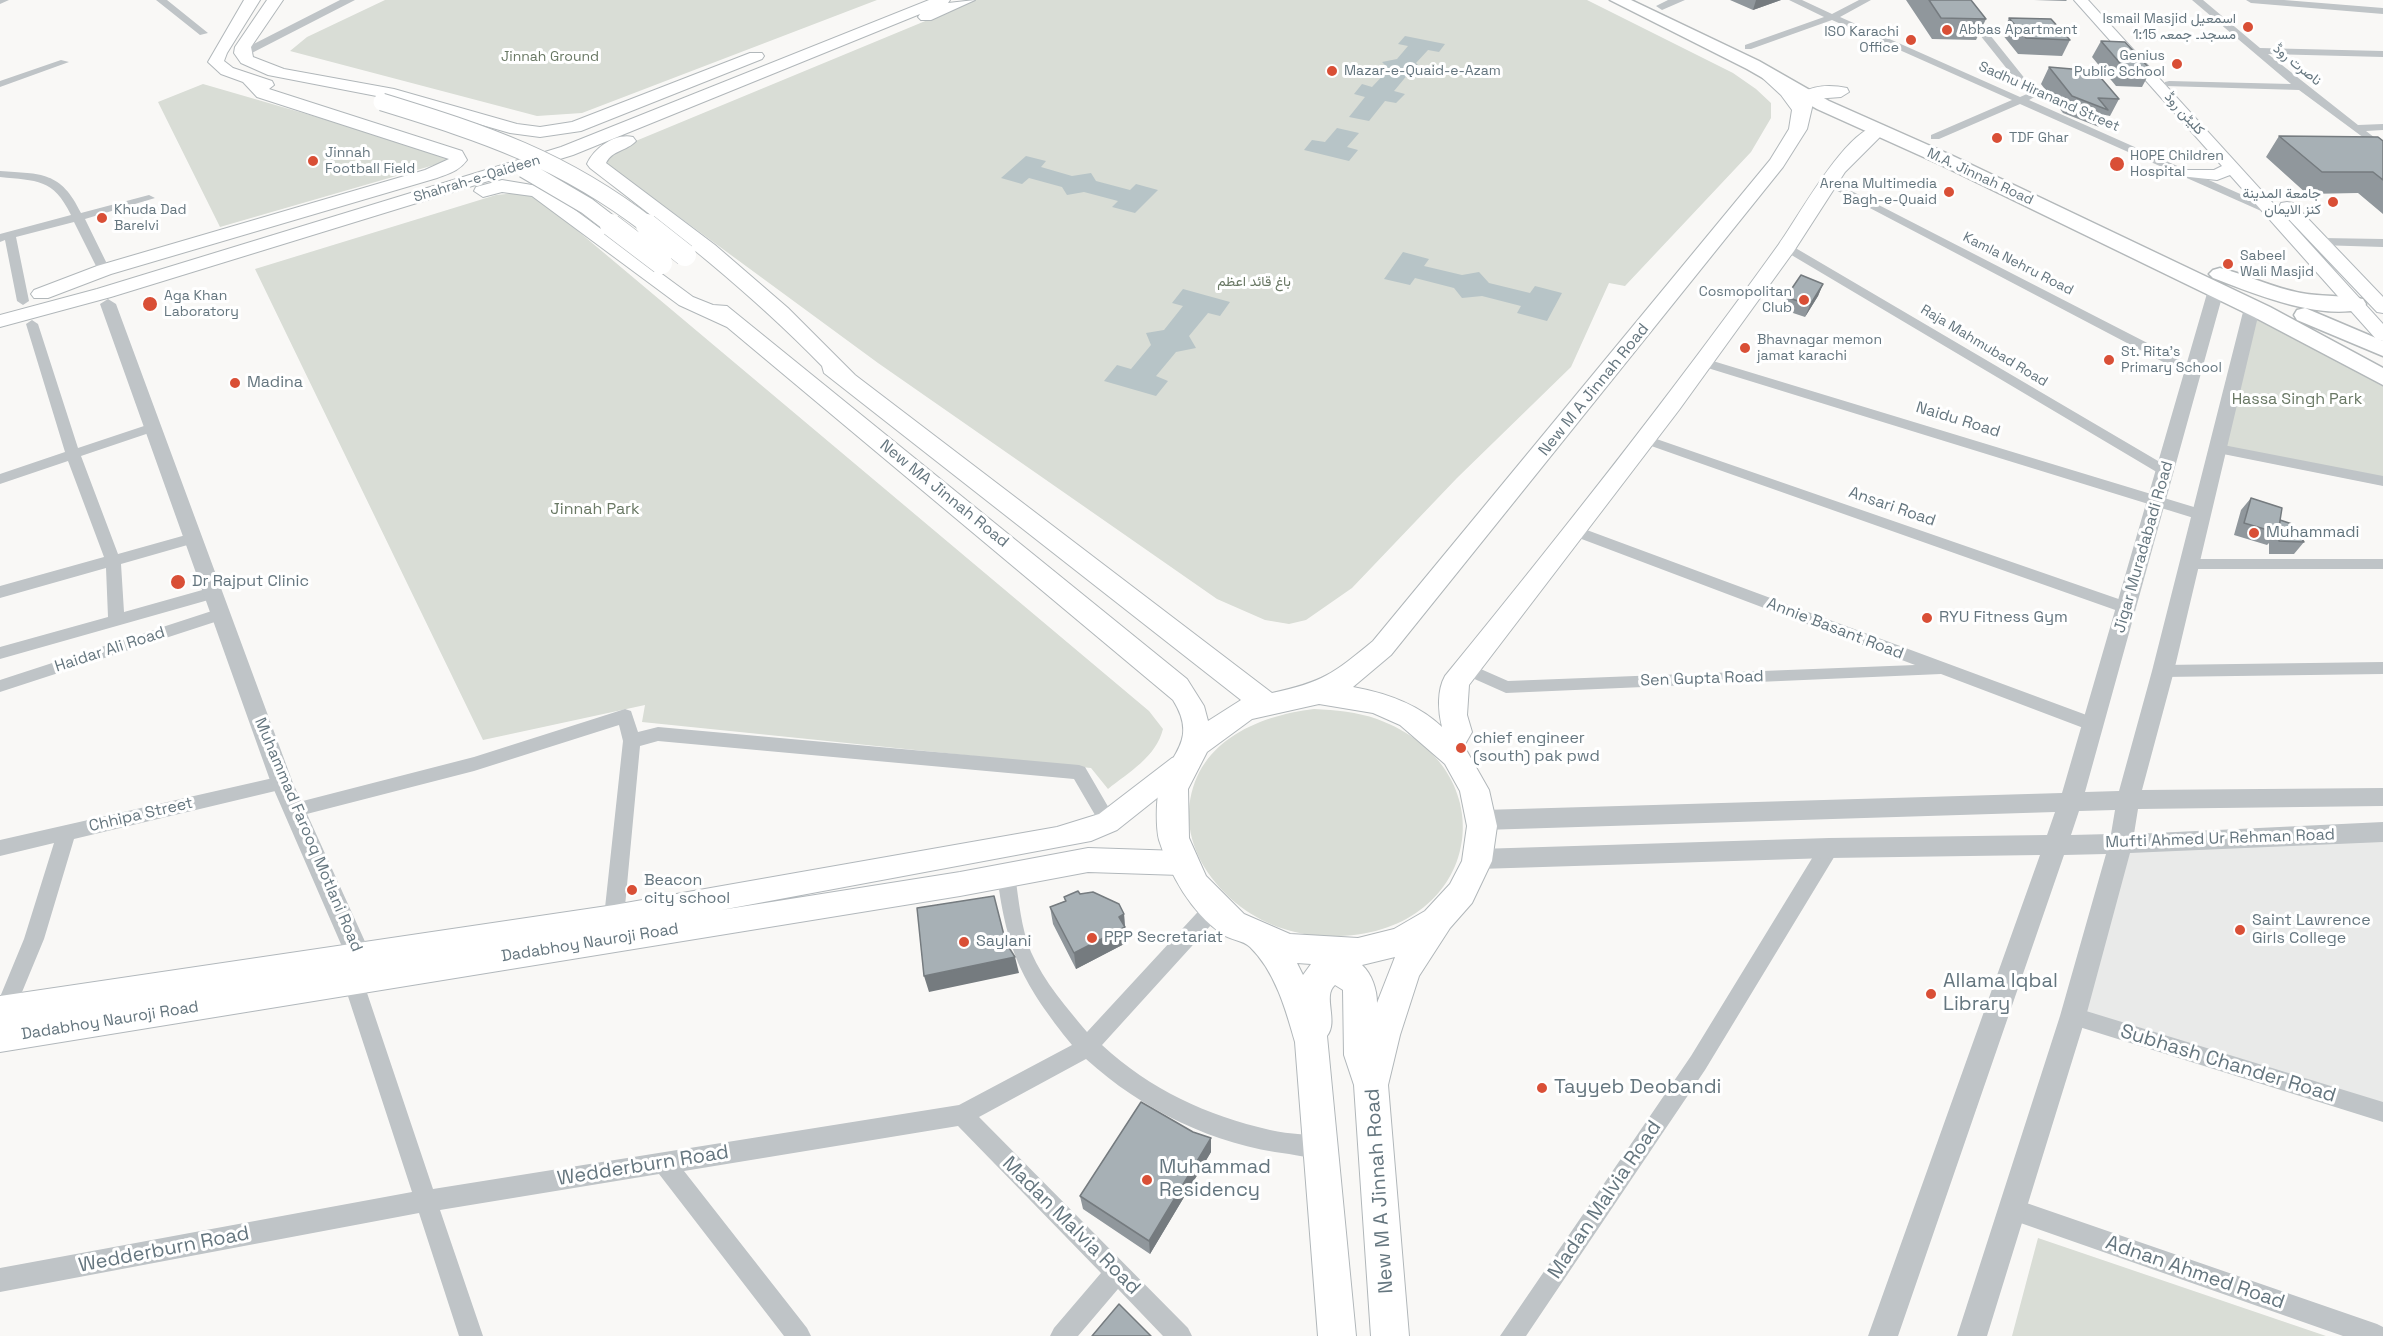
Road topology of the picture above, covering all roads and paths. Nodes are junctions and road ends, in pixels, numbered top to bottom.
1 (161, 0) edge
2 (252, 0) edge
3 (275, 0) edge
4 (349, 0) edge
5 (917, 0) edge
6 (942, 0) edge
7 (967, 0) edge
8 (1618, 0) edge
9 (1794, 0) edge
10 (1866, 0) edge
11 (1958, 0) edge
12 (2081, 0) edge
13 (2092, 0) edge
14 (2197, 0) edge
15 (2251, 0) edge
16 (1664, 2) edge
17 (2383, 11) edge
18 (1833, 17) junction
19 (203, 33) dead end
20 (1748, 47) junction
21 (774, 49) dead end
22 (2258, 51) junction
23 (242, 53) junction
24 (2383, 54) edge
25 (63, 62) dead end
26 (1758, 68) joint
27 (274, 72) junction
28 (250, 80) junction
29 (0, 84) edge
30 (2169, 84) junction
31 (2301, 87) junction
32 (1841, 92) junction
33 (1810, 98) junction
34 (2021, 102) junction
35 (2383, 127) edge
36 (2356, 128) junction
37 (1878, 130) junction
38 (1935, 137) junction
39 (2383, 149) edge
40 (2232, 167) junction
41 (2186, 173) junction
42 (0, 174) edge
43 (1830, 183) junction
44 (149, 198) dead end
45 (2272, 212) junction
46 (2294, 214) junction
47 (78, 217) junction
48 (5, 237) edge
49 (2322, 242) junction
50 (2383, 243) edge
51 (1786, 247) junction
52 (104, 270) junction
53 (2217, 282) junction
54 (23, 301) junction
55 (108, 304) junction
56 (2355, 304) junction
57 (0, 308) edge
58 (2252, 308) junction
59 (2383, 308) edge
60 (0, 321) edge
61 (734, 322) junction
62 (32, 324) junction
63 (0, 332) edge
64 (2377, 342) edge
65 (1703, 362) junction
66 (2193, 372) junction
67 (846, 378) junction
68 (2383, 378) edge
69 (153, 427) junction
70 (1645, 439) junction
71 (2218, 449) junction
72 (73, 454) junction
73 (2165, 471) junction
74 (0, 479) edge
75 (2383, 481) edge
76 (2158, 500) junction
77 (2202, 515) junction
78 (1576, 531) junction
79 (193, 538) junction
80 (113, 561) junction
81 (2190, 564) junction
82 (2383, 564) edge
83 (0, 592) edge
84 (213, 593) junction
85 (2127, 608) junction
86 (221, 614) junction
87 (116, 621) junction
88 (0, 654) edge
89 (2383, 668) edge
90 (1467, 669) junction
91 (1942, 670) junction
92 (2163, 671) junction
93 (0, 686) edge
94 (1319, 693) junction
95 (1263, 701) junction
96 (2094, 725) junction
97 (632, 741) junction
98 (1448, 747) junction
99 (1189, 754) junction
100 (282, 783) junction
101 (2383, 797) edge
102 (2128, 800) junction
103 (2070, 803) junction
104 (295, 810) junction
105 (1483, 820) junction
106 (1108, 822) junction
107 (67, 831) junction
108 (2383, 832) edge
109 (2057, 843) junction
110 (2121, 844) junction
111 (0, 848) edge
112 (1829, 848) junction
113 (1479, 859) junction
114 (1180, 863) junction
115 (1006, 875) junction
116 (1214, 908) junction
117 (614, 917) junction
118 (1441, 917) junction
119 (1262, 938) junction
120 (356, 969) junction
121 (3, 1010) edge
122 (2073, 1016) junction
123 (0, 1038) edge
124 (1312, 1042) junction
125 (1086, 1048) junction
126 (1371, 1085) junction
127 (2383, 1112) edge
128 (962, 1115) junction
129 (1322, 1148) junction
130 (663, 1162) junction
131 (426, 1201) junction
132 (2012, 1209) junction
133 (1117, 1272) junction
134 (0, 1280) edge
135 (471, 1336) edge
136 (799, 1336) edge
137 (1062, 1336) edge
138 (1180, 1336) edge
139 (1337, 1336) edge
140 (1390, 1336) edge
141 (1512, 1336) edge
142 (1883, 1336) edge
143 (1972, 1336) edge
144 (2377, 1336) edge

1 - 19 street
2 - 28 main road
3 - 23 main road
4 - 23 street
5 - 54 main road, Shahrah-e-Qaideen
6 - 60 main road, Shahrah-e-Qaideen
7 - 67 main road
8 - 26 highway
9 - 18 street, Sadhu Hiranand Street
10 - 18 street
11 - 34 street
12 - 40 main road, کلیٹن روڈ
13 - 30 main road, کلیٹن روڈ
14 - 22 street, ناصرت روڈ
15 - 17 street
16 - 20 highway, M.A. Jinnah Road
18 - 20 street
18 - 34 street, Sadhu Hiranand Street
20 - 32 highway, M.A. Jinnah Road
21 - 27 main road
22 - 24 street
22 - 31 street, ناصرت روڈ
23 - 27 main road
25 - 29 street
26 - 33 main road
27 - 67 main road, bridge
28 - 52 main road
28 - 61 main road, New MA Jinnah Road, bridge
30 - 31 street
30 - 46 main road, کلیٹن روڈ
31 - 36 street, ناصرت روڈ
32 - 33 main road
32 - 38 highway, M.A. Jinnah Road
33 - 37 highway, M.A. Jinnah Road
33 - 94 main road, New M A Jinnah Road
34 - 38 street
34 - 41 street, Sadhu Hiranand Street
35 - 36 street
36 - 39 street, ناصرت روڈ
37 - 43 main road
37 - 53 highway, M.A. Jinnah Road
38 - 53 highway, M.A. Jinnah Road
40 - 41 main road
40 - 45 main road, کلیٹن روڈ
41 - 45 street, Sadhu Hiranand Street
42 - 47 street
43 - 51 main road
43 - 66 street, Kamla Nehru Road
44 - 47 street
45 - 46 street, Sadhu Hiranand Street
45 - 56 main road, کلیٹن روڈ
46 - 49 main road, کلیٹن روڈ
47 - 48 street
47 - 52 street
48 - 54 street
49 - 50 street
49 - 59 main road, کلیٹن روڈ
51 - 65 main road
51 - 73 street, Raja Mahmubad Road
52 - 54 main road
53 - 56 highway
53 - 58 highway, M.A. Jinnah Road
53 - 64 highway, M.A. Jinnah Road
53 - 66 street, Jigar Muradabadi Road
54 - 57 main road, Shahrah-e-Qaideen
55 - 61 main road
55 - 62 main road
55 - 69 street, Muhammad Farooq Motlani Road
56 - 64 main road, کلیٹن روڈ
58 - 68 highway, M.A. Jinnah Road
58 - 71 street
61 - 99 main road, New MA Jinnah Road
62 - 63 main road
62 - 72 street
65 - 70 main road
65 - 76 street, Naidu Road
66 - 73 street, Jigar Muradabadi Road
67 - 95 main road
69 - 72 street
69 - 79 street, Muhammad Farooq Motlani Road
70 - 78 main road
70 - 85 street, Ansari Road
71 - 75 street
71 - 77 street
72 - 74 street
72 - 80 street
73 - 76 street, Jigar Muradabadi Road
76 - 77 street, Naidu Road
76 - 85 street, Jigar Muradabadi Road
77 - 81 street
78 - 90 main road
78 - 91 street, Annie Basant Road
79 - 80 street
79 - 84 street, Muhammad Farooq Motlani Road
80 - 83 street
80 - 87 street
81 - 82 street
81 - 92 street
84 - 86 street, Muhammad Farooq Motlani Road
84 - 87 street
85 - 96 street, Jigar Muradabadi Road
86 - 93 street, Haidar Ali Road
86 - 100 street, Muhammad Farooq Motlani Road
87 - 88 street
89 - 92 street
90 - 91 street, Sen Gupta Road
90 - 98 main road
91 - 96 street, Annie Basant Road
92 - 102 street
94 - 95 main road
94 - 98 main road
95 - 99 main road
96 - 103 street, Jigar Muradabadi Road
97 - 104 street
97 - 106 street
97 - 117 street
98 - 105 main road
99 - 106 main road
99 - 114 main road
100 - 104 street, Muhammad Farooq Motlani Road
100 - 107 street, Chhipa Street
101 - 102 street
102 - 103 street
102 - 110 street
103 - 105 street
103 - 109 street, Jigar Muradabadi Road
104 - 120 street, Muhammad Farooq Motlani Road
105 - 113 main road
106 - 117 main road
107 - 111 street, Chhipa Street
107 - 121 street
108 - 110 street, Mufti Ahmed Ur Rehman Road
109 - 110 street, Mufti Ahmed Ur Rehman Road
109 - 112 street, Mufti Ahmed Ur Rehman Road
109 - 142 street, Jigar Muradabadi Road
110 - 122 street
112 - 113 street, Mufti Ahmed Ur Rehman Road
112 - 141 street, Madan Malvia Road
113 - 118 main road
114 - 115 main road, Dadabhoy Nauroji Road
114 - 116 main road
115 - 120 main road, Dadabhoy Nauroji Road
115 - 125 street
116 - 119 main road
116 - 125 street, Wedderburn Road
117 - 120 main road
118 - 119 main road
118 - 126 main road, New M A Jinnah Road
119 - 124 main road
120 - 121 main road
120 - 123 main road, Dadabhoy Nauroji Road
120 - 131 street, Muhammad Farooq Motlani Road
122 - 127 street, Subhash Chander Road
122 - 132 street
124 - 126 main road
124 - 129 main road
125 - 128 street, Wedderburn Road
125 - 129 street
126 - 140 main road, New M A Jinnah Road
128 - 130 street, Wedderburn Road
128 - 133 street, Madan Malvia Road
129 - 139 main road
130 - 131 street, Wedderburn Road
130 - 136 street
131 - 134 street, Wedderburn Road
131 - 135 street, Muhammad Farooq Motlani Road
132 - 143 street
132 - 144 street, Adnan Ahmed Road
133 - 137 street
133 - 138 street, Madan Malvia Road

